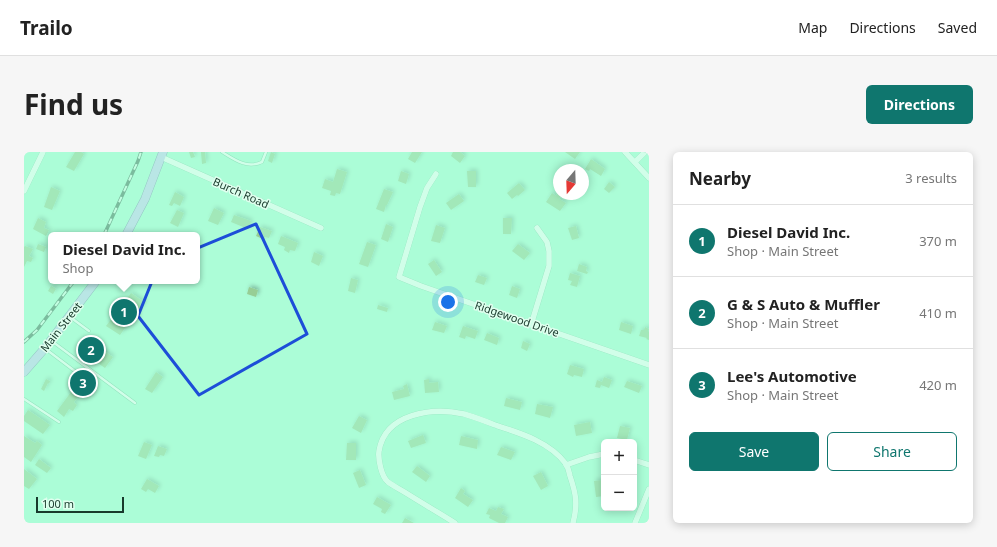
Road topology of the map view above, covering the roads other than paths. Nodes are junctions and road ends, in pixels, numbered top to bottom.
1 (43, 152) edge
2 (222, 152) edge
3 (266, 152) edge
4 (625, 152) edge
5 (645, 152) edge
6 (162, 154) edge
7 (635, 162) junction
8 (436, 174) dead end
9 (649, 178) edge
10 (24, 191) edge
11 (321, 228) dead end
12 (537, 228) dead end
13 (128, 232) edge
14 (94, 284) edge
15 (69, 317) junction
16 (531, 324) junction
17 (89, 331) dead end
18 (51, 340) junction
19 (45, 348) junction
20 (649, 365) edge
21 (24, 372) edge
22 (76, 372) dead end
23 (24, 399) edge
24 (135, 403) dead end
25 (59, 422) dead end
26 (601, 455) edge
27 (637, 461) edge
28 (566, 465) junction
29 (649, 465) edge
30 (649, 489) edge
31 (455, 523) edge
32 (573, 523) edge
33 (635, 523) edge

1 - 10 street
2 - 3 lane
4 - 7 street
5 - 7 street
6 - 11 street, Burch Road
6 - 13 main road
7 - 9 street
8 - 16 street, Ridgewood Drive
12 - 16 street
14 - 15 main road, Main Street
15 - 17 lane
15 - 18 main road, Main Street
16 - 20 street, Ridgewood Drive
18 - 19 main road, Main Street
18 - 24 lane
19 - 21 main road, Main Street
19 - 22 lane
23 - 25 lane
26 - 28 street
27 - 29 street
28 - 31 street
28 - 32 street
30 - 33 street

